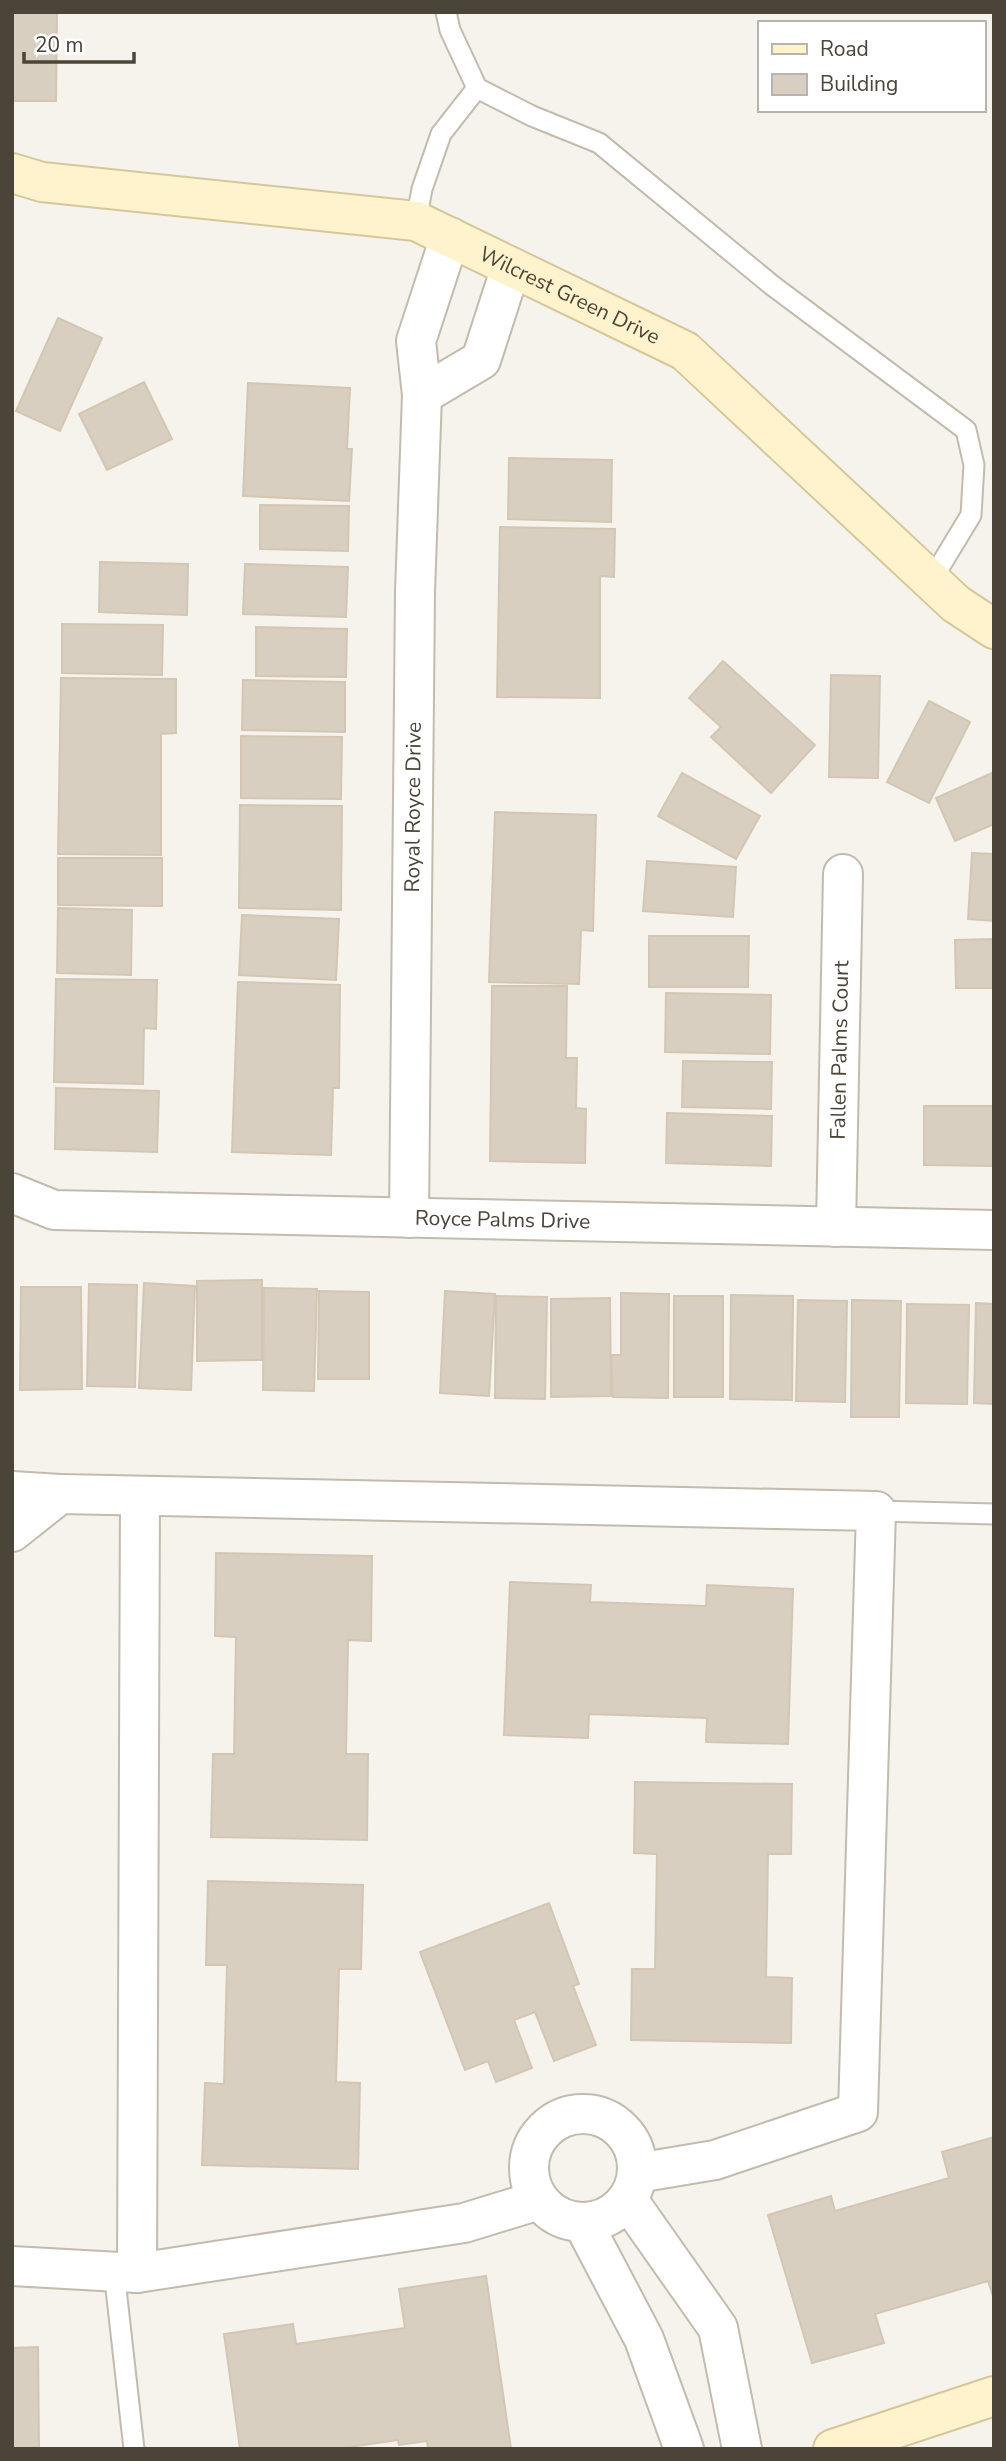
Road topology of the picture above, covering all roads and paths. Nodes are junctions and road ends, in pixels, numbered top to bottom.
1 (446, 12) edge
2 (477, 88) junction
3 (22, 183) edge
4 (416, 221) junction
5 (450, 237) junction
6 (511, 267) junction
7 (422, 395) junction
8 (931, 581) junction
9 (994, 629) edge
10 (843, 874) dead end
11 (12, 1193) edge
12 (409, 1218) junction
13 (836, 1227) junction
14 (994, 1230) edge
15 (12, 1491) edge
16 (60, 1494) junction
17 (140, 1496) junction
18 (876, 1511) junction
19 (994, 1514) edge
20 (12, 1532) edge
21 (633, 2186) junction
22 (539, 2200) junction
23 (583, 2222) junction
24 (12, 2266) edge
25 (125, 2272) junction
26 (994, 2396) edge
27 (134, 2449) edge
28 (684, 2449) edge
29 (742, 2449) edge
30 (833, 2449) edge

1 - 2 lane
2 - 4 lane
2 - 8 lane
3 - 4 street, Wilcrest Green Drive
4 - 5 street, Wilcrest Green Drive
5 - 6 street, Wilcrest Green Drive
5 - 7 street, Royal Royce Drive
6 - 7 street
6 - 8 street, Wilcrest Green Drive
7 - 12 street, Royal Royce Drive
8 - 9 street, Wilcrest Green Drive
10 - 13 street, Fallen Palms Court
11 - 12 street, Royce Palms Drive
12 - 13 street, Royce Palms Drive
13 - 14 street, Royce Palms Drive
15 - 16 street
16 - 17 street
16 - 20 street
17 - 18 street
17 - 25 street
18 - 19 lane
18 - 21 street
21 - 22 street
21 - 23 street
21 - 29 street
22 - 23 street
22 - 25 street
23 - 28 street
24 - 25 street
25 - 27 lane
26 - 30 street

